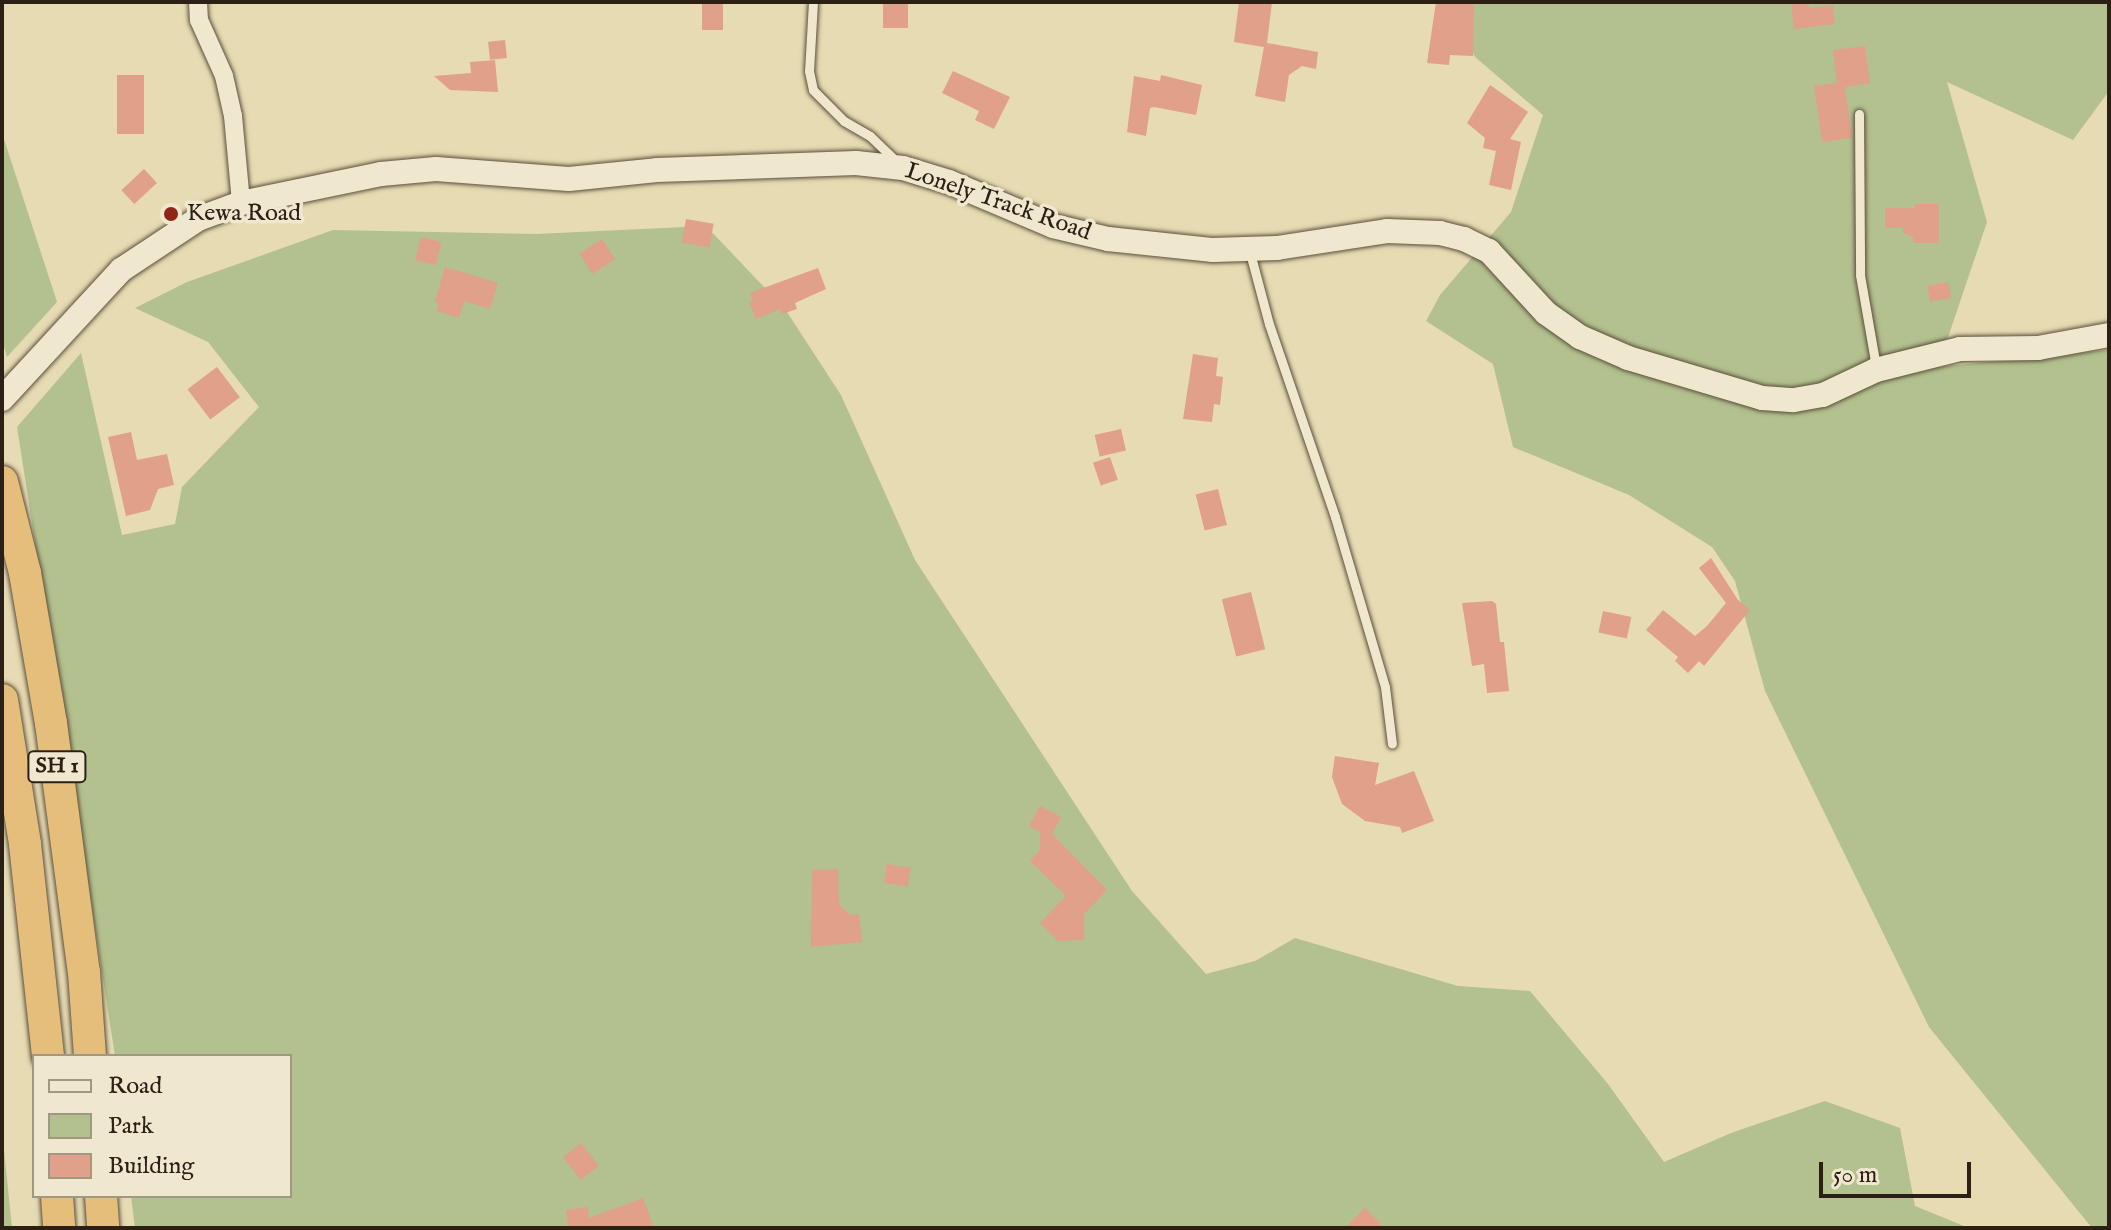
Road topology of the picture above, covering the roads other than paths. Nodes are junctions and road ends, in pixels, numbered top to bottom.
1 (198, 2) edge
2 (813, 2) edge
3 (1859, 114) dead end
4 (903, 168) junction
5 (241, 203) junction
6 (1249, 249) junction
7 (2109, 335) edge
8 (1876, 370) junction
9 (2, 399) edge
10 (2, 482) edge
11 (2, 700) edge
12 (1392, 744) dead end
13 (48, 1054) edge
14 (90, 1054) edge
15 (57, 1198) edge
16 (101, 1198) edge
17 (59, 1228) edge
18 (103, 1228) edge

1 - 5 street
2 - 4 lane
3 - 8 lane
4 - 5 street, Lonely Track Road
4 - 6 street, Lonely Track Road
5 - 9 street, Lonely Track Road
6 - 8 street, Lonely Track Road
6 - 12 lane
7 - 8 street, Lonely Track Road
10 - 14 highway, SH 1
11 - 13 highway, SH 1
15 - 17 highway
16 - 18 highway

